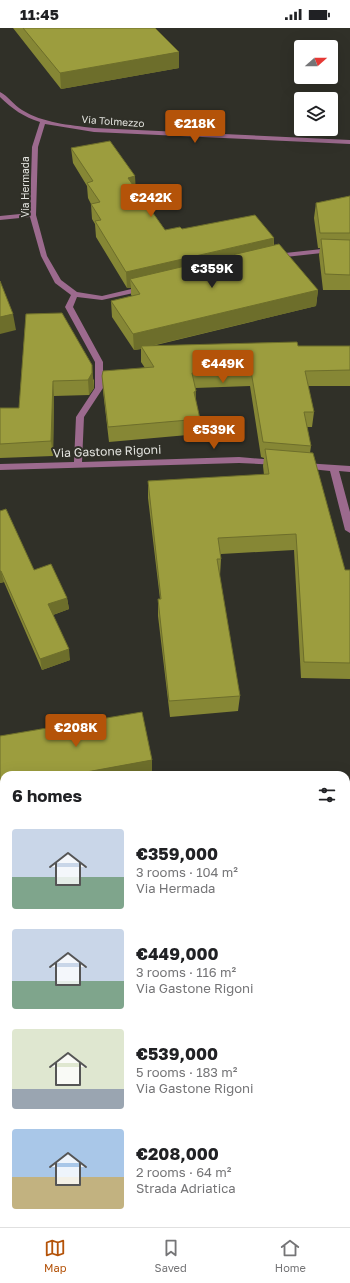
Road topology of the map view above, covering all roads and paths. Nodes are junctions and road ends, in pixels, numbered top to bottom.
1 (0, 94) edge
2 (43, 121) junction
3 (350, 142) edge
4 (33, 215) junction
5 (0, 218) edge
6 (350, 252) edge
7 (271, 258) edge
8 (148, 287) edge
9 (75, 294) junction
10 (78, 464) junction
11 (0, 467) edge
12 (334, 468) junction
13 (350, 469) edge
14 (350, 530) edge

1 - 2 street
2 - 3 street, Via Tolmezzo
2 - 4 street, Via Hermada
4 - 5 street
4 - 9 street, Via Hermada
6 - 7 street
8 - 9 street, Via Hermada
9 - 10 street
10 - 11 street, Via Gastone Rigoni
10 - 12 street, Via Gastone Rigoni
12 - 13 street, Via Gastone Rigoni
12 - 14 street

